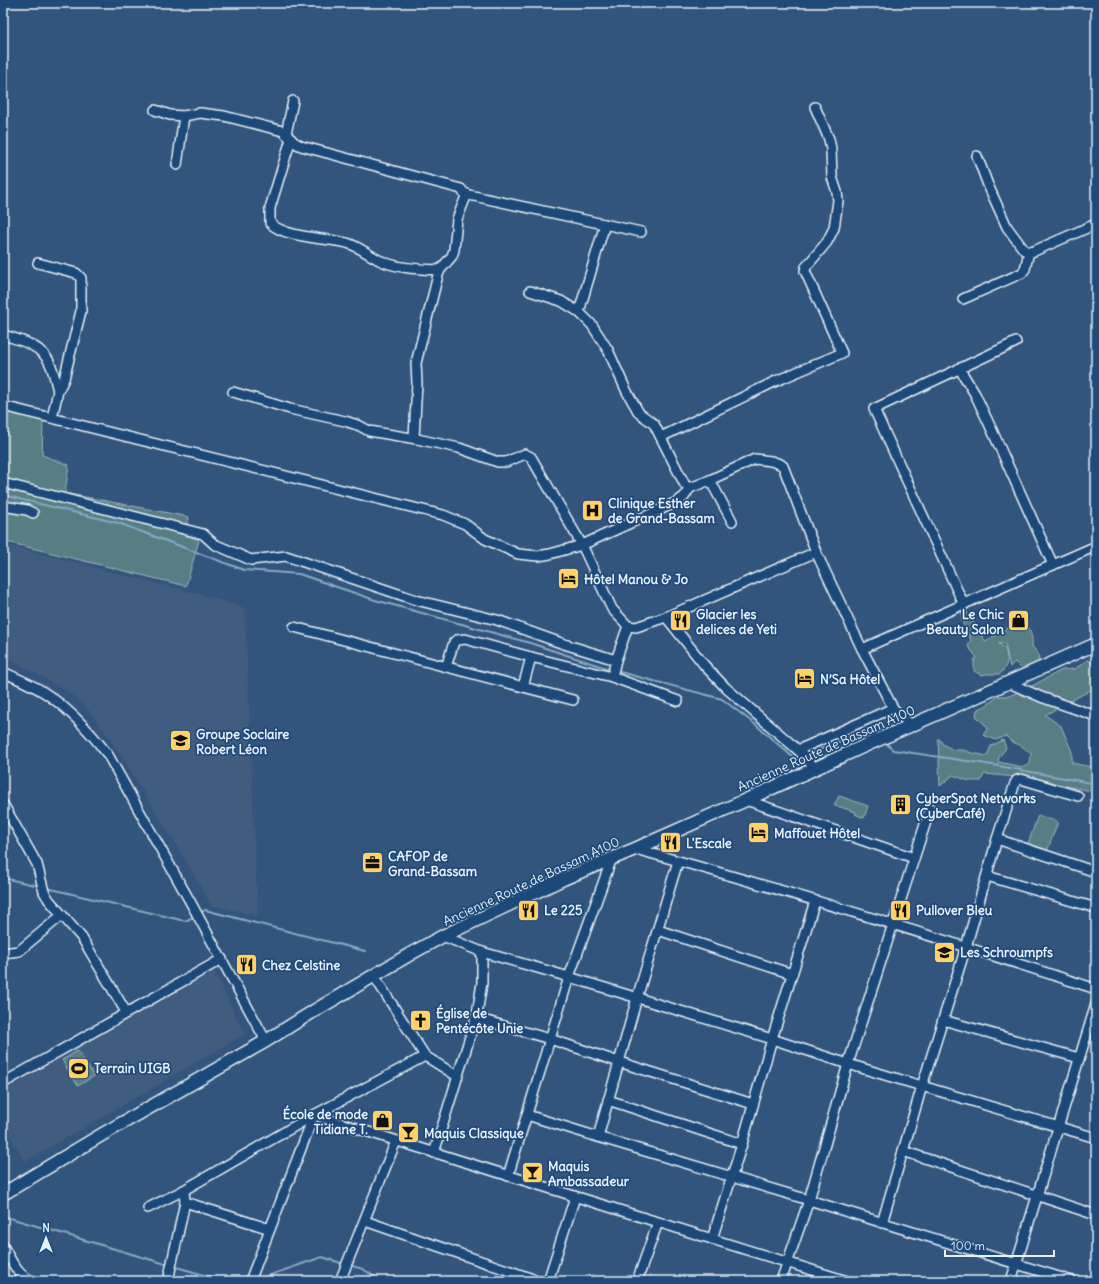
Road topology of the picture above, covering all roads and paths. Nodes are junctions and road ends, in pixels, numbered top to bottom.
1 (293, 101) dead end
2 (815, 107) dead end
3 (155, 110) dead end
4 (184, 116) junction
5 (288, 136) junction
6 (977, 156) dead end
7 (177, 164) dead end
8 (467, 194) junction
9 (605, 224) junction
10 (1096, 224) edge
11 (641, 232) dead end
12 (1029, 252) junction
13 (38, 263) dead end
14 (440, 270) junction
15 (530, 291) dead end
16 (963, 299) dead end
17 (579, 312) junction
18 (3, 335) edge
19 (1016, 342) dead end
20 (959, 368) junction
21 (58, 391) junction
22 (233, 392) dead end
23 (3, 406) edge
24 (52, 418) junction
25 (661, 437) junction
26 (414, 438) junction
27 (710, 480) junction
28 (3, 484) edge
29 (690, 488) junction
30 (3, 506) edge
31 (33, 513) dead end
32 (732, 521) dead end
33 (582, 546) junction
34 (1096, 546) edge
35 (816, 552) junction
36 (1053, 565) junction
37 (964, 605) junction
38 (666, 617) junction
39 (628, 626) junction
40 (294, 627) dead end
41 (1095, 644) edge
42 (862, 649) junction
43 (531, 657) junction
44 (616, 660) junction
45 (446, 667) junction
46 (3, 672) edge
47 (612, 677) junction
48 (1006, 682) junction
49 (523, 687) junction
50 (573, 700) dead end
51 (678, 701) dead end
52 (893, 708) junction
53 (1096, 716) edge
54 (911, 725) junction
55 (798, 750) junction
56 (816, 769) junction
57 (1078, 796) dead end
58 (746, 800) junction
59 (3, 804) edge
60 (930, 809) dead end
61 (997, 839) junction
62 (634, 849) junction
63 (612, 858) junction
64 (914, 858) junction
65 (678, 861) junction
66 (1096, 872) edge
67 (987, 876) junction
68 (815, 901) junction
69 (1096, 908) edge
70 (62, 916) junction
71 (892, 925) junction
72 (658, 930) junction
73 (443, 936) junction
74 (966, 947) junction
75 (482, 952) junction
76 (3, 953) edge
77 (222, 959) junction
78 (792, 974) junction
79 (374, 976) junction
80 (569, 977) junction
81 (1096, 989) edge
82 (637, 998) junction
83 (1096, 1004) edge
84 (126, 1012) junction
85 (476, 1018) junction
86 (943, 1020) junction
87 (550, 1039) junction
88 (772, 1039) junction
89 (266, 1041) junction
90 (425, 1056) junction
91 (1079, 1058) junction
92 (619, 1062) junction
93 (848, 1064) junction
94 (457, 1076) junction
95 (3, 1083) edge
96 (922, 1086) junction
97 (608, 1100) junction
98 (753, 1104) junction
99 (314, 1115) junction
100 (527, 1115) junction
101 (1058, 1126) junction
102 (598, 1137) junction
103 (1096, 1138) edge
104 (396, 1141) junction
105 (742, 1144) junction
106 (903, 1150) junction
107 (434, 1153) junction
108 (508, 1176) junction
109 (731, 1177) junction
110 (184, 1190) junction
111 (3, 1194) edge
112 (1037, 1196) junction
113 (575, 1197) junction
114 (809, 1200) junction
115 (185, 1202) junction
116 (148, 1208) dead end
117 (1096, 1215) edge
118 (365, 1221) junction
119 (658, 1222) junction
120 (882, 1223) junction
121 (270, 1229) junction
122 (712, 1239) junction
123 (3, 1246) edge
124 (787, 1262) junction
125 (1016, 1264) junction
126 (27, 1280) edge
127 (168, 1281) edge
128 (250, 1281) edge
129 (340, 1281) edge
130 (539, 1281) edge
131 (548, 1281) edge
132 (637, 1281) edge
133 (781, 1281) edge
134 (847, 1281) edge
135 (1011, 1281) edge
136 (1072, 1281) edge

1 - 5 street
2 - 25 street
3 - 4 street
4 - 5 street
4 - 7 street
5 - 8 street
5 - 14 street
6 - 12 street
8 - 9 street
8 - 14 street
9 - 11 street
9 - 17 street
10 - 12 street
12 - 16 street
13 - 21 street
14 - 26 street
15 - 17 street
17 - 25 street
18 - 21 street
19 - 20 street
20 - 36 street
20 - 37 street
21 - 24 street
22 - 26 street
23 - 24 street
24 - 33 street
25 - 29 street
26 - 33 street
27 - 29 street
27 - 32 street
27 - 35 street
28 - 44 street
29 - 33 street
30 - 31 street
33 - 39 street
34 - 36 street
35 - 38 street
35 - 42 street
36 - 37 street
37 - 42 street
38 - 39 street
38 - 55 street
39 - 44 street
40 - 45 street
41 - 48 main road, Ancienne Route de Bassam A100
42 - 52 street
43 - 45 street
43 - 47 street
43 - 49 street
44 - 47 street
45 - 49 street
46 - 77 street
47 - 51 street
48 - 53 street
48 - 54 main road, Ancienne Route de Bassam A100
49 - 50 street
52 - 54 street
52 - 55 street
54 - 56 main road, Ancienne Route de Bassam A100
55 - 56 street
56 - 58 main road, Ancienne Route de Bassam A100
57 - 61 street
58 - 62 main road, Ancienne Route de Bassam A100
58 - 64 street
59 - 70 street
60 - 64 street
61 - 66 street
61 - 67 street
62 - 63 main road, Ancienne Route de Bassam A100
62 - 65 street
63 - 73 main road, Ancienne Route de Bassam A100
63 - 80 street
64 - 71 street
65 - 68 street
65 - 72 street
67 - 69 street
67 - 74 street
68 - 71 street
68 - 78 street
70 - 76 street
70 - 84 street
71 - 74 street
71 - 93 street
72 - 78 street
72 - 82 street
73 - 75 street
73 - 79 main road, Ancienne Route de Bassam A100
74 - 81 street
74 - 86 street
75 - 80 street
75 - 85 street
77 - 84 street
77 - 89 street
78 - 88 street
79 - 89 main road, Ancienne Route de Bassam A100
79 - 90 street
80 - 82 street
80 - 87 street
82 - 88 street
82 - 92 street
83 - 91 street
84 - 95 street
85 - 87 street
85 - 94 street
86 - 91 street
86 - 96 street
87 - 92 street
87 - 100 street
88 - 93 street
88 - 98 street
89 - 111 main road, Ancienne Route de Bassam A100
90 - 94 street
90 - 99 street
91 - 101 street
92 - 97 street
92 - 98 street
93 - 96 street
93 - 114 street
94 - 107 street
96 - 101 street
96 - 106 street
97 - 102 street
97 - 105 street
98 - 105 street
99 - 104 street
99 - 110 street
99 - 121 street
100 - 102 street
100 - 108 street
101 - 103 street
101 - 112 street
102 - 109 street
104 - 107 street
104 - 118 street
105 - 109 street
106 - 112 street
106 - 120 street
107 - 108 street
108 - 113 street
109 - 114 street
109 - 122 street
110 - 115 street
110 - 116 street
112 - 117 street
112 - 125 street
113 - 119 street
113 - 131 street
114 - 120 street
114 - 124 street
115 - 121 street
115 - 127 street
118 - 129 street
118 - 130 street
119 - 122 street
119 - 132 street
120 - 125 street
121 - 128 street
122 - 124 street
123 - 126 street
124 - 133 street
124 - 134 street
125 - 135 street
125 - 136 street

